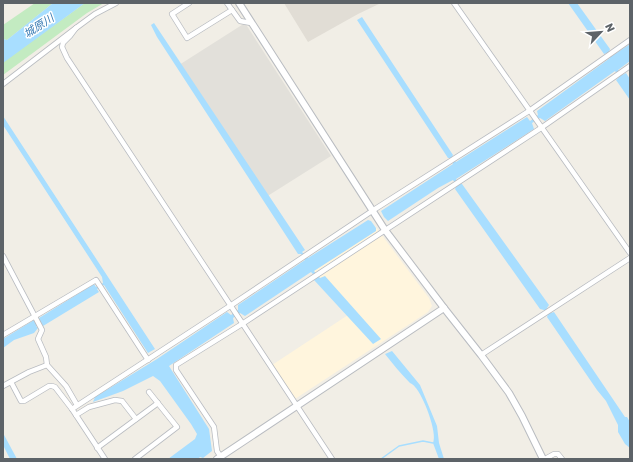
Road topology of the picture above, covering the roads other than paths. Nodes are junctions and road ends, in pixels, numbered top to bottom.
1 (116, 3) edge
2 (189, 3) edge
3 (227, 3) edge
4 (238, 3) edge
5 (454, 3) edge
6 (232, 10) junction
7 (251, 23) junction
8 (76, 28) junction
9 (630, 40) edge
10 (630, 66) edge
11 (3, 84) edge
12 (531, 113) junction
13 (542, 128) junction
14 (372, 211) junction
15 (385, 230) junction
16 (630, 253) edge
17 (3, 256) edge
18 (630, 258) edge
19 (230, 306) junction
20 (444, 308) junction
21 (34, 316) junction
22 (242, 324) junction
23 (3, 335) edge
24 (482, 354) junction
25 (148, 360) junction
26 (47, 365) junction
27 (11, 382) junction
28 (3, 386) edge
29 (149, 392) dead end
30 (158, 403) junction
31 (77, 405) junction
32 (297, 406) junction
33 (72, 409) junction
34 (76, 415) junction
35 (136, 419) junction
36 (97, 448) junction
37 (219, 458) edge
38 (105, 459) edge
39 (135, 459) edge
40 (332, 459) edge
41 (544, 459) edge
42 (562, 459) edge

1 - 8 street
2 - 6 street
3 - 6 street
4 - 7 street
5 - 12 street
6 - 7 street
7 - 14 street
8 - 11 street
8 - 19 street
9 - 12 street
10 - 13 street
12 - 13 street
12 - 14 street
13 - 15 street
13 - 16 street
14 - 15 street
14 - 19 street
15 - 20 street
15 - 22 street
17 - 21 street
18 - 24 street
19 - 22 street
19 - 25 street
20 - 24 street
20 - 32 street
21 - 23 street
21 - 25 street
21 - 26 street
22 - 32 street
22 - 37 street
24 - 41 street
25 - 31 street
26 - 27 street
26 - 31 street
27 - 28 street
27 - 33 street
29 - 30 street
30 - 35 street
30 - 39 street
31 - 33 street
32 - 37 street
32 - 40 street
33 - 34 street
34 - 35 street
34 - 36 street
35 - 36 street
36 - 38 street
41 - 42 street

